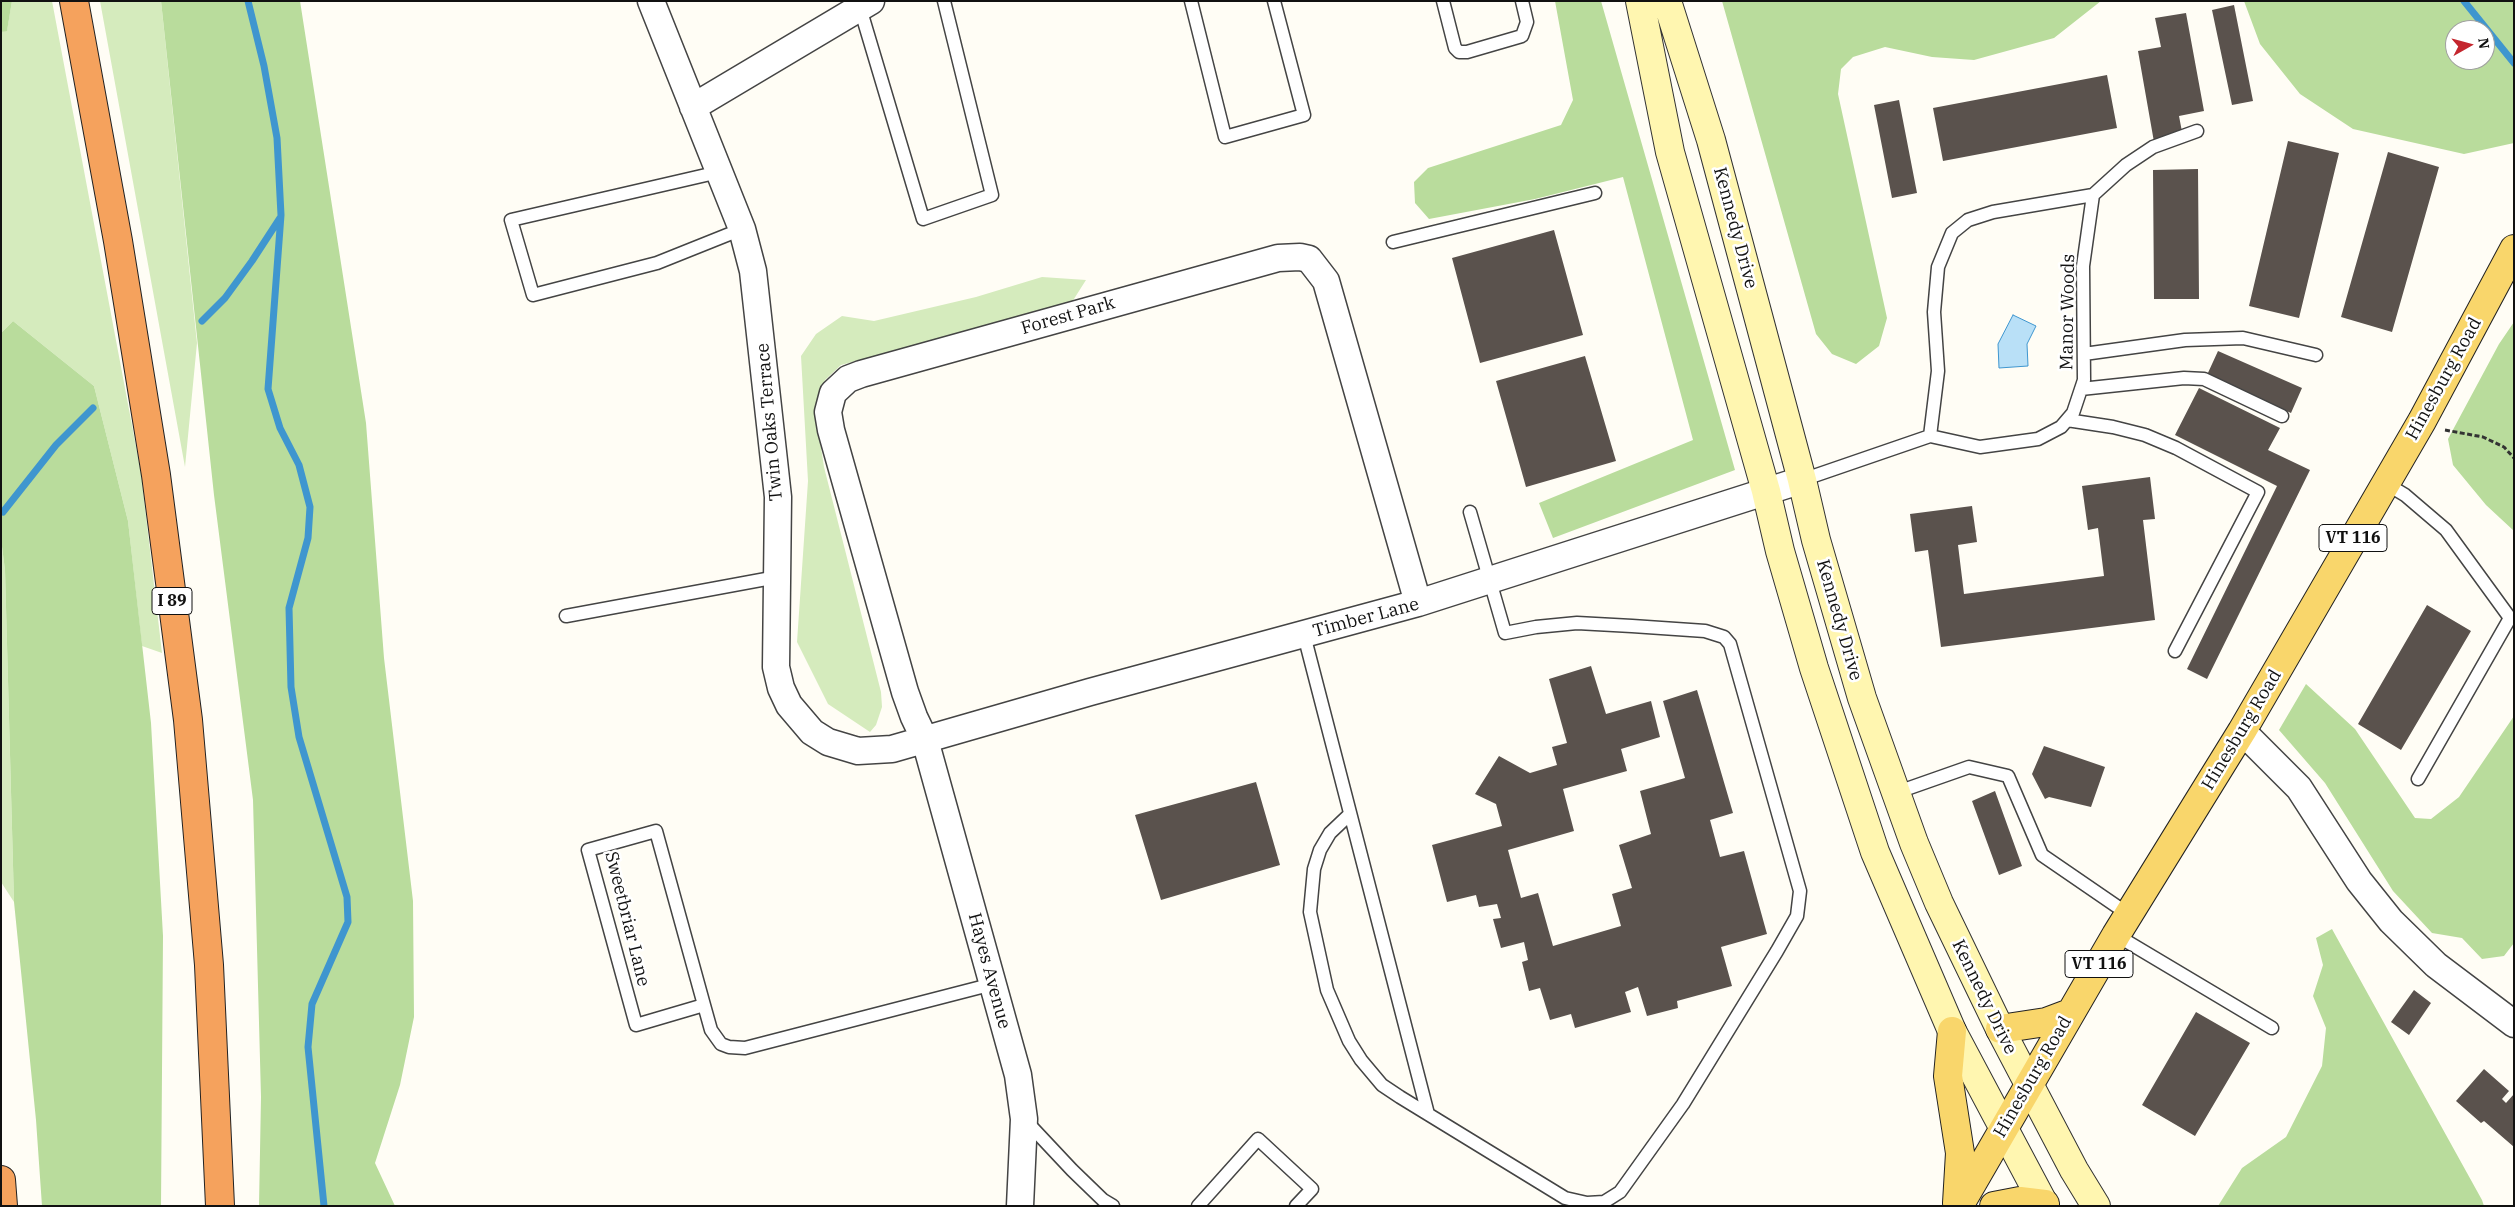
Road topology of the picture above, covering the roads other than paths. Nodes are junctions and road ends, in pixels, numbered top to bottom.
1 (74, 1) edge
2 (651, 1) edge
3 (944, 1) edge
4 (1191, 1) edge
5 (1274, 1) edge
6 (1443, 1) edge
7 (1522, 1) edge
8 (1640, 1) edge
9 (1667, 1) edge
10 (866, 5) edge
11 (693, 107) junction
12 (2197, 131) dead end
13 (719, 172) junction
14 (1595, 194) dead end
15 (2093, 195) junction
16 (742, 229) junction
17 (1393, 242) dead end
18 (2514, 249) edge
19 (2084, 354) junction
20 (2316, 355) dead end
21 (2081, 389) junction
22 (2282, 416) dead end
23 (2067, 420) junction
24 (1930, 436) junction
25 (1802, 480) junction
26 (2385, 483) junction
27 (1766, 491) junction
28 (1470, 512) dead end
29 (777, 576) junction
30 (1489, 581) junction
31 (1418, 604) junction
32 (566, 616) dead end
33 (1304, 635) junction
34 (2174, 651) dead end
35 (2242, 731) junction
36 (925, 740) junction
37 (2418, 779) dead end
38 (1896, 794) junction
39 (1350, 814) junction
40 (2122, 925) junction
41 (993, 984) junction
42 (704, 1005) junction
43 (2070, 1013) junction
44 (2514, 1024) edge
45 (2272, 1028) dead end
46 (2000, 1030) junction
47 (1952, 1031) junction
48 (2028, 1085) junction
49 (1428, 1114) junction
50 (1024, 1119) junction
51 (2004, 1129) junction
52 (1, 1180) edge
53 (2045, 1205) edge
54 (3, 1206) edge
55 (220, 1206) edge
56 (1020, 1206) edge
57 (1113, 1206) edge
58 (1198, 1206) edge
59 (1296, 1206) edge
60 (1958, 1206) edge
61 (1994, 1206) edge
62 (2096, 1206) edge

1 - 55 highway, I 89
2 - 11 street, Twin Oaks Terrace
3 - 10 lane
4 - 5 lane
6 - 7 lane
8 - 27 main road, Kennedy Drive
9 - 25 main road, Kennedy Drive
10 - 11 street
11 - 13 street, Twin Oaks Terrace
12 - 15 lane
13 - 16 street, Twin Oaks Terrace
13 - 16 lane
14 - 17 lane
15 - 19 lane, Manor Woods
15 - 24 lane
16 - 29 street, Twin Oaks Terrace
18 - 26 main road, Hinesburg Road / VT 116
19 - 20 lane
19 - 21 lane, Manor Woods
21 - 22 lane
21 - 23 lane, Manor Woods
23 - 24 lane, Manor Woods
23 - 34 lane
24 - 25 lane
25 - 27 street, Timber Lane
25 - 38 main road, Kennedy Drive
26 - 35 main road, Hinesburg Road / VT 116
26 - 37 lane
27 - 30 street, Timber Lane
27 - 47 main road, Kennedy Drive
28 - 30 lane
29 - 32 lane
29 - 36 street, Twin Oaks Terrace
30 - 31 street, Timber Lane
30 - 49 lane
31 - 33 street, Timber Lane
31 - 36 street, Forest Park
33 - 36 street, Timber Lane
33 - 39 lane
35 - 40 main road, Hinesburg Road / VT 116
35 - 44 street
36 - 41 street, Hayes Avenue
38 - 40 lane
38 - 46 main road, Kennedy Drive
39 - 49 lane
39 - 49 lane
40 - 43 main road, Hinesburg Road / VT 116
40 - 45 lane
41 - 42 lane, Sweetbriar Lane
41 - 50 street, Hayes Avenue
42 - 42 lane, Sweetbriar Lane
43 - 46 main road
43 - 48 main road, Hinesburg Road / VT 116
46 - 48 main road, Kennedy Drive
47 - 51 main road, Kennedy Drive
47 - 60 main road
48 - 51 main road, Hinesburg Road / VT 116
48 - 62 main road, Kennedy Drive
50 - 56 street, Hayes Avenue
50 - 57 lane
51 - 53 main road, Kennedy Drive
51 - 60 main road, Hinesburg Road / VT 116
52 - 54 highway
53 - 61 main road
58 - 59 lane

